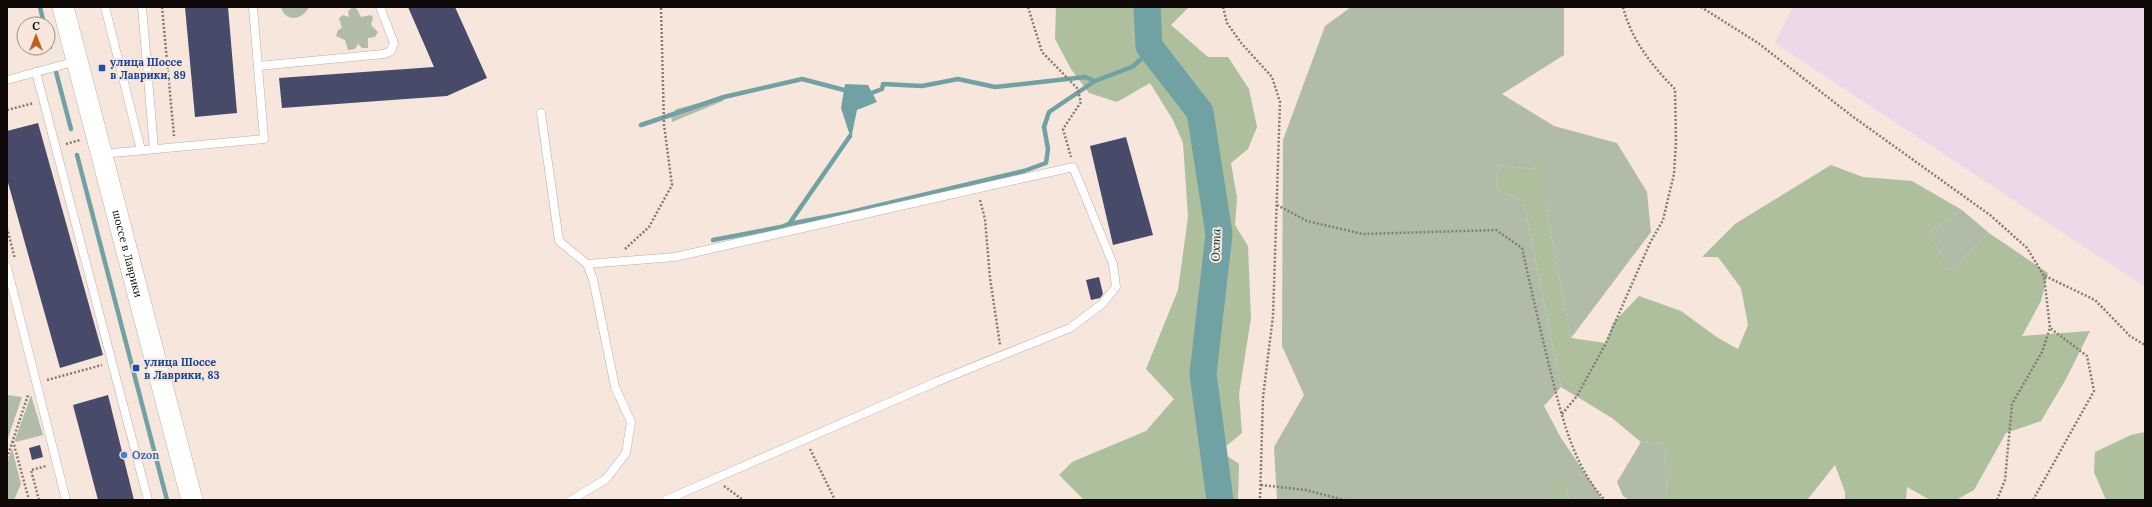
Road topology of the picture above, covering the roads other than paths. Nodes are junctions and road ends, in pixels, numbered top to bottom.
1 (63, 7) edge
2 (105, 7) edge
3 (253, 7) edge
4 (380, 7) edge
5 (141, 9) edge
6 (77, 61) junction
7 (258, 66) junction
8 (36, 72) junction
9 (7, 80) edge
10 (541, 113) dead end
11 (154, 149) junction
12 (141, 150) junction
13 (101, 154) junction
14 (587, 264) junction
15 (7, 267) edge
16 (10, 291) edge
17 (66, 500) edge
18 (148, 500) edge
19 (192, 500) edge
20 (571, 500) edge
21 (666, 500) edge

1 - 6 street, шоссе в Лаврики
2 - 12 lane
3 - 7 lane
4 - 7 lane
5 - 11 lane
6 - 8 lane
6 - 13 street, шоссе в Лаврики
7 - 11 lane
8 - 9 lane
8 - 18 lane
10 - 14 lane
11 - 12 lane
12 - 13 lane
13 - 19 street, шоссе в Лаврики
14 - 20 lane
14 - 21 lane
15 - 16 lane
16 - 17 lane

